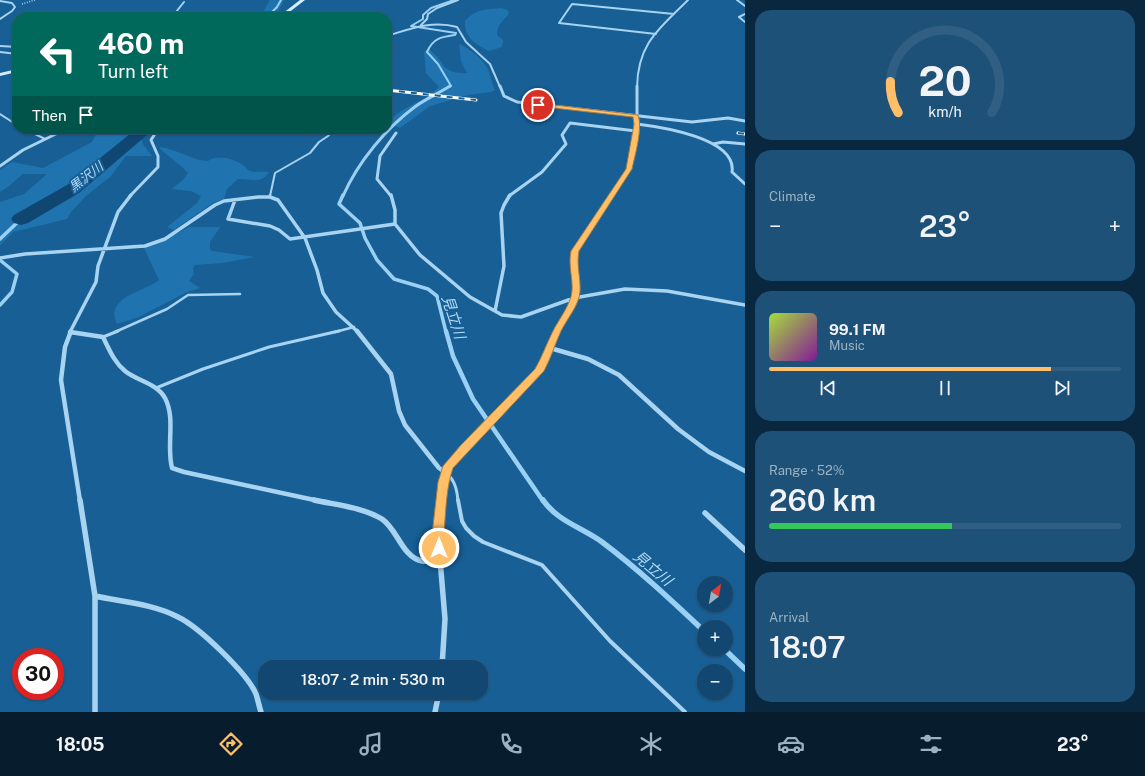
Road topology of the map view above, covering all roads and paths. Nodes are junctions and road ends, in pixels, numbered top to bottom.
1 (34, 0) edge
2 (303, 0) edge
3 (458, 0) edge
4 (688, 0) edge
5 (737, 0) edge
6 (0, 1) edge
7 (185, 1) edge
8 (745, 6) edge
9 (15, 7) junction
10 (176, 12) edge
11 (287, 12) edge
12 (674, 14) junction
13 (745, 14) edge
14 (0, 19) edge
15 (745, 22) edge
16 (420, 26) junction
17 (656, 34) junction
18 (392, 35) edge
19 (0, 46) edge
20 (12, 47) edge
21 (0, 52) edge
22 (12, 53) edge
23 (12, 71) edge
24 (0, 75) edge
25 (0, 114) edge
26 (636, 116) junction
27 (745, 121) edge
28 (12, 122) edge
29 (637, 124) junction
30 (636, 131) junction
31 (396, 133) dead end
32 (35, 134) edge
33 (56, 134) edge
34 (155, 134) edge
35 (330, 134) edge
36 (45, 139) junction
37 (712, 144) junction
38 (745, 144) edge
39 (0, 166) edge
40 (745, 184) edge
41 (270, 197) junction
42 (235, 200) junction
43 (395, 224) junction
44 (305, 238) junction
45 (104, 248) junction
46 (0, 258) edge
47 (240, 294) dead end
48 (574, 298) junction
49 (745, 305) edge
50 (495, 311) junction
51 (354, 327) junction
52 (70, 332) junction
53 (103, 337) junction
54 (550, 348) junction
55 (156, 388) junction
56 (745, 471) edge
57 (446, 473) junction
58 (705, 513) dead end
59 (745, 550) edge
60 (440, 560) junction
61 (95, 596) junction
62 (442, 660) edge
63 (438, 700) edge
64 (95, 712) edge
65 (261, 712) edge
66 (435, 712) edge
67 (685, 712) edge

1 - 9 path
2 - 11 main road
3 - 16 street
4 - 12 street
5 - 8 street
6 - 9 street
7 - 10 street
9 - 14 street
12 - 17 street
12 - 17 street
13 - 15 street
16 - 18 street
16 - 26 street
17 - 26 street
19 - 20 street
21 - 22 street
23 - 24 main road
25 - 28 lane
26 - 27 street
26 - 29 street
29 - 30 street
29 - 37 street
30 - 48 street
30 - 50 street
31 - 43 street
32 - 36 lane
33 - 36 street
34 - 45 street
35 - 41 lane
36 - 39 street
37 - 38 street
37 - 40 street
41 - 42 street
41 - 44 street
42 - 44 street
42 - 45 street
43 - 44 street
43 - 50 street
44 - 51 street
45 - 46 street
45 - 52 street
47 - 53 lane
48 - 49 street
48 - 50 street
48 - 54 street
51 - 55 lane
51 - 57 street
52 - 53 street
52 - 61 street
53 - 55 street
54 - 56 street
54 - 57 street
55 - 60 street
57 - 60 street
57 - 67 lane
58 - 59 street
60 - 62 street
61 - 64 street
61 - 65 street
63 - 66 street

